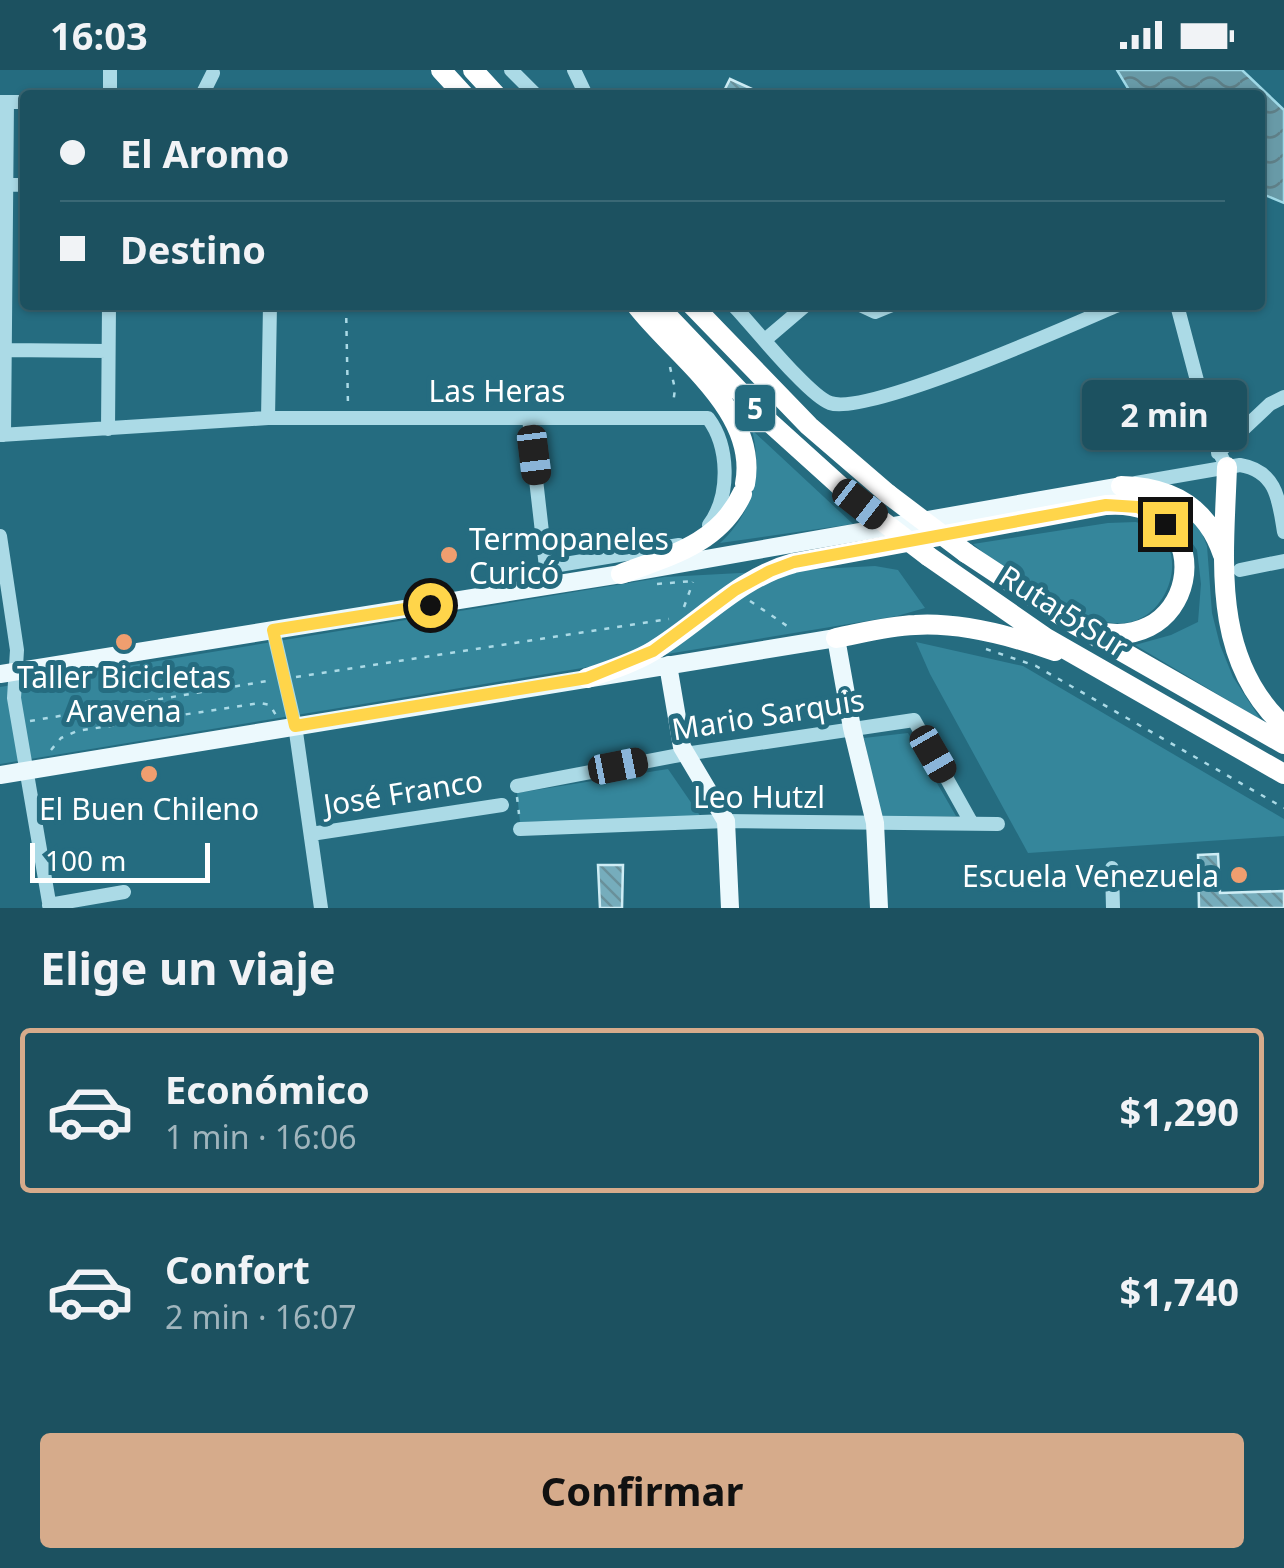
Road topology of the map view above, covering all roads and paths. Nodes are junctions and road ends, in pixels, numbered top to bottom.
1 (440, 70) edge
2 (473, 70) edge
3 (510, 70) edge
4 (213, 73) dead end
5 (204, 90) edge
6 (457, 90) edge
7 (491, 90) edge
8 (531, 90) edge
9 (3, 102) edge
10 (3, 184) edge
11 (3, 268) edge
12 (108, 310) edge
13 (270, 310) edge
14 (346, 310) edge
15 (640, 310) edge
16 (663, 310) edge
17 (697, 310) edge
18 (738, 310) edge
19 (800, 310) edge
20 (1106, 310) edge
21 (1178, 310) edge
22 (765, 340) junction
23 (5, 350) junction
24 (108, 351) junction
25 (667, 361) dead end
26 (1284, 397) edge
27 (268, 418) junction
28 (348, 418) junction
29 (529, 418) junction
30 (671, 418) junction
31 (108, 429) junction
32 (2, 435) edge
33 (1219, 454) junction
34 (1198, 472) junction
35 (1121, 486) junction
36 (1284, 532) edge
37 (0, 536) edge
38 (700, 560) junction
39 (1284, 561) edge
40 (1233, 566) junction
41 (622, 574) junction
42 (547, 576) junction
43 (735, 590) junction
44 (1074, 624) junction
45 (273, 630) junction
46 (836, 638) junction
47 (811, 642) junction
48 (665, 643) junction
49 (983, 648) dead end
50 (1088, 664) junction
51 (668, 665) junction
52 (7, 673) edge
53 (284, 678) junction
54 (587, 678) junction
55 (18, 723) junction
56 (1284, 726) edge
57 (287, 727) junction
58 (852, 728) junction
59 (1284, 744) edge
60 (685, 754) junction
61 (26, 765) junction
62 (1284, 774) edge
63 (0, 775) edge
64 (517, 786) joint
65 (502, 805) dead end
66 (1284, 808) edge
67 (726, 822) junction
68 (971, 822) junction
69 (875, 823) junction
70 (998, 824) dead end
71 (520, 829) joint
72 (312, 834) junction
73 (1112, 868) dead end
74 (124, 892) dead end
75 (50, 906) edge
76 (322, 908) edge
77 (730, 908) edge
78 (879, 908) edge
79 (1113, 908) edge

1 - 6 highway
2 - 7 highway
3 - 8 street
4 - 5 street
9 - 10 street
10 - 11 street
11 - 23 street
12 - 24 street
13 - 27 street
14 - 28 path
15 - 41 highway
16 - 50 highway, Ruta 5 Sur / 5, bridge
17 - 44 highway, Ruta 5 Sur / 5, bridge
18 - 22 street
19 - 22 street
20 - 22 street
21 - 33 street
23 - 24 street
23 - 32 street
24 - 31 street
25 - 30 path
26 - 33 street
27 - 28 street, Las Heras
27 - 31 street, Las Heras
28 - 29 street, Las Heras
29 - 30 street, Las Heras
29 - 42 street
30 - 42 street, Las Heras
31 - 32 street, Las Heras
33 - 34 street
33 - 34 street
33 - 36 street
33 - 40 highway
34 - 35 street
35 - 38 main road
35 - 40 highway
37 - 52 street
38 - 41 main road
38 - 53 path
39 - 40 street
40 - 56 highway
41 - 42 main road
42 - 45 main road
43 - 44 highway
43 - 47 path
43 - 48 highway
44 - 59 highway, Ruta 5 Sur / 5
45 - 52 main road
45 - 53 street
46 - 47 main road
46 - 50 highway
46 - 58 main road
47 - 51 main road
48 - 51 highway
48 - 54 highway
49 - 66 path
50 - 62 highway, Ruta 5 Sur / 5
51 - 54 main road
51 - 60 main road
52 - 55 street
53 - 55 path
53 - 57 street
54 - 57 main road
55 - 61 street
57 - 61 main road
57 - 61 path
57 - 72 street
58 - 60 street, Mario Sarquis
58 - 68 street, Mario Sarquis
58 - 69 main road
60 - 64 street, Mario Sarquis
60 - 67 main road
61 - 63 main road
61 - 75 street
64 - 71 path
65 - 72 street, José Franco
67 - 69 street, Leo Hutzl
67 - 71 street, Leo Hutzl
67 - 77 main road
68 - 69 street, Leo Hutzl
68 - 70 street, Leo Hutzl
69 - 78 main road
72 - 76 street
73 - 79 street
74 - 75 street

